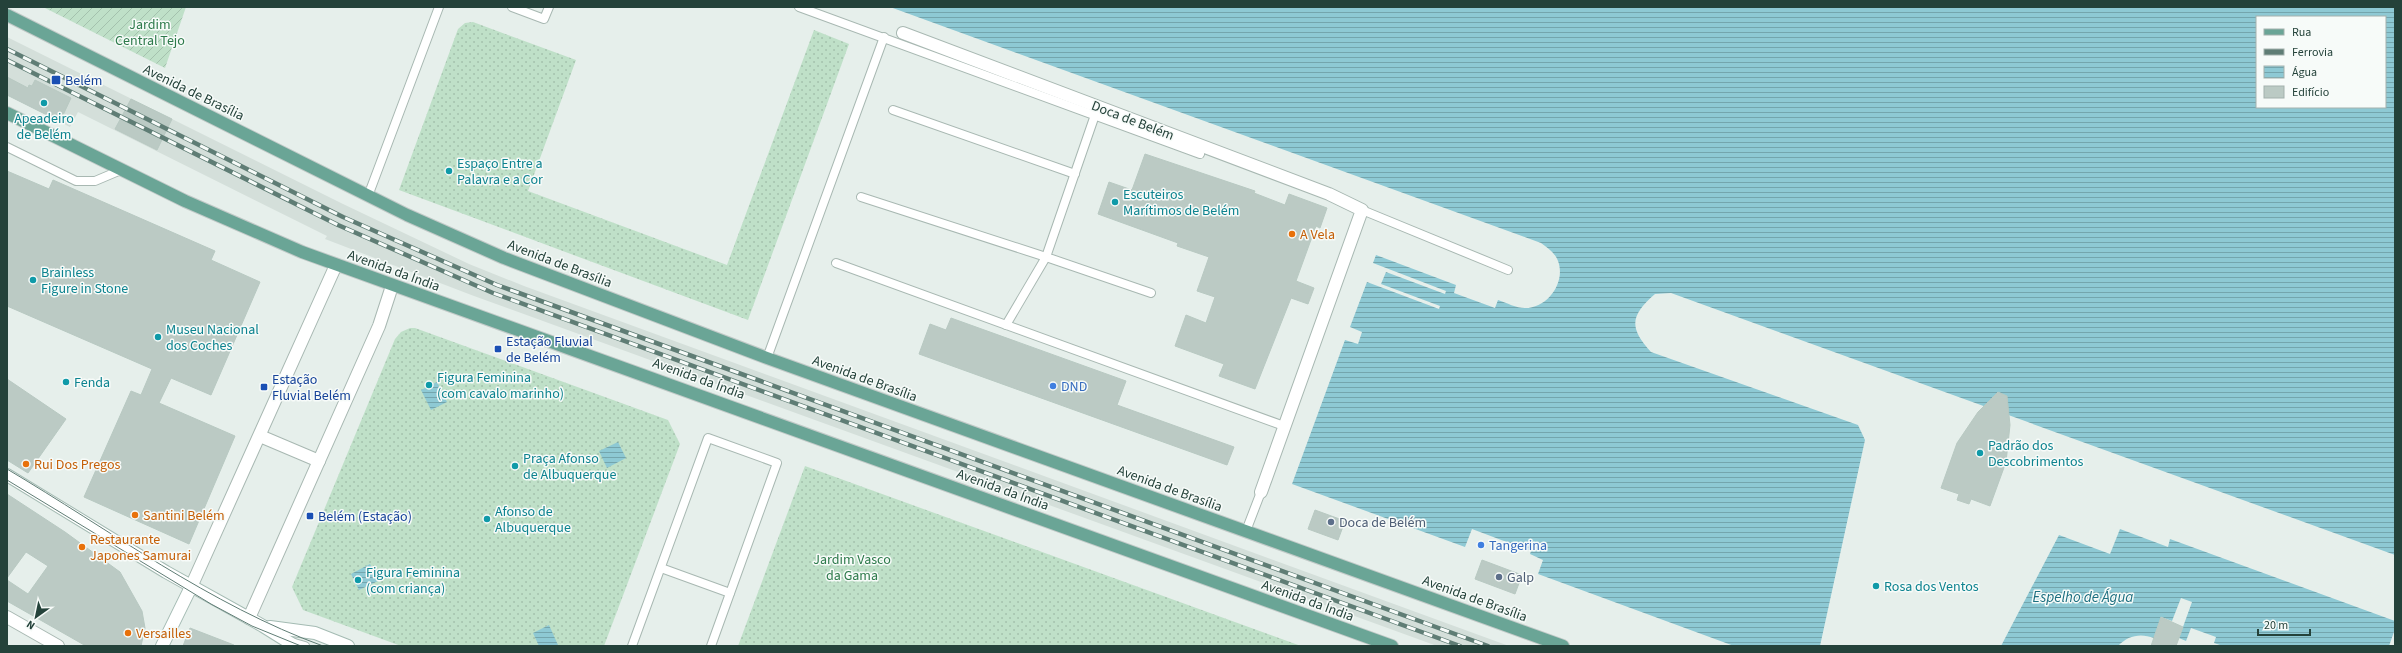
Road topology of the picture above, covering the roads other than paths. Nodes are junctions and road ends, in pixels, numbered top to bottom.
1 (439, 7) edge
2 (512, 7) edge
3 (549, 7) edge
4 (799, 7) edge
5 (7, 15) edge
6 (903, 33) dead end
7 (884, 37) junction
8 (893, 110) dead end
9 (7, 113) edge
10 (1095, 115) junction
11 (7, 147) edge
12 (1200, 154) dead end
13 (121, 170) junction
14 (1074, 174) junction
15 (368, 196) junction
16 (861, 197) dead end
17 (1362, 210) junction
18 (1046, 257) junction
19 (836, 263) dead end
20 (336, 265) junction
21 (1508, 270) dead end
22 (392, 286) junction
23 (1151, 293) dead end
24 (1006, 325) junction
25 (767, 358) junction
26 (1284, 426) junction
27 (260, 436) junction
28 (319, 461) junction
29 (7, 475) edge
30 (1260, 492) joint
31 (1246, 531) junction
32 (661, 568) junction
33 (191, 587) junction
34 (730, 594) junction
35 (7, 617) edge
36 (249, 618) junction
37 (263, 626) junction
38 (292, 644) edge
39 (58, 646) edge
40 (162, 646) edge
41 (305, 646) edge
42 (348, 646) edge
43 (632, 646) edge
44 (711, 646) edge
45 (1392, 646) edge
46 (1563, 646) edge

1 - 15 lane
2 - 3 lane
4 - 7 lane, Doca de Belém
5 - 15 main road, Avenida de Brasília
6 - 17 street, Doca de Belém
7 - 10 lane, Doca de Belém
7 - 25 lane
8 - 14 lane
9 - 13 main road, Avenida da Índia
10 - 12 lane, Doca de Belém
10 - 14 lane
11 - 13 lane
13 - 20 main road, Avenida da Índia
14 - 18 lane
15 - 25 main road, Avenida de Brasília
16 - 18 lane
17 - 21 lane, Doca de Belém
17 - 26 street
18 - 23 lane
18 - 24 lane
19 - 24 lane
20 - 22 main road, Avenida da Índia
20 - 27 street
22 - 28 street
22 - 45 main road, Avenida da Índia
24 - 26 lane
25 - 31 main road, Avenida de Brasília
26 - 30 street
27 - 28 street
27 - 33 street
28 - 36 street
29 - 33 street
30 - 31 lane
31 - 46 main road, Avenida de Brasília
32 - 34 lane
32 - 34 lane
32 - 43 lane
33 - 36 street
33 - 40 street
34 - 44 lane
35 - 39 street
36 - 37 street
37 - 38 street
37 - 42 street
38 - 41 lane

